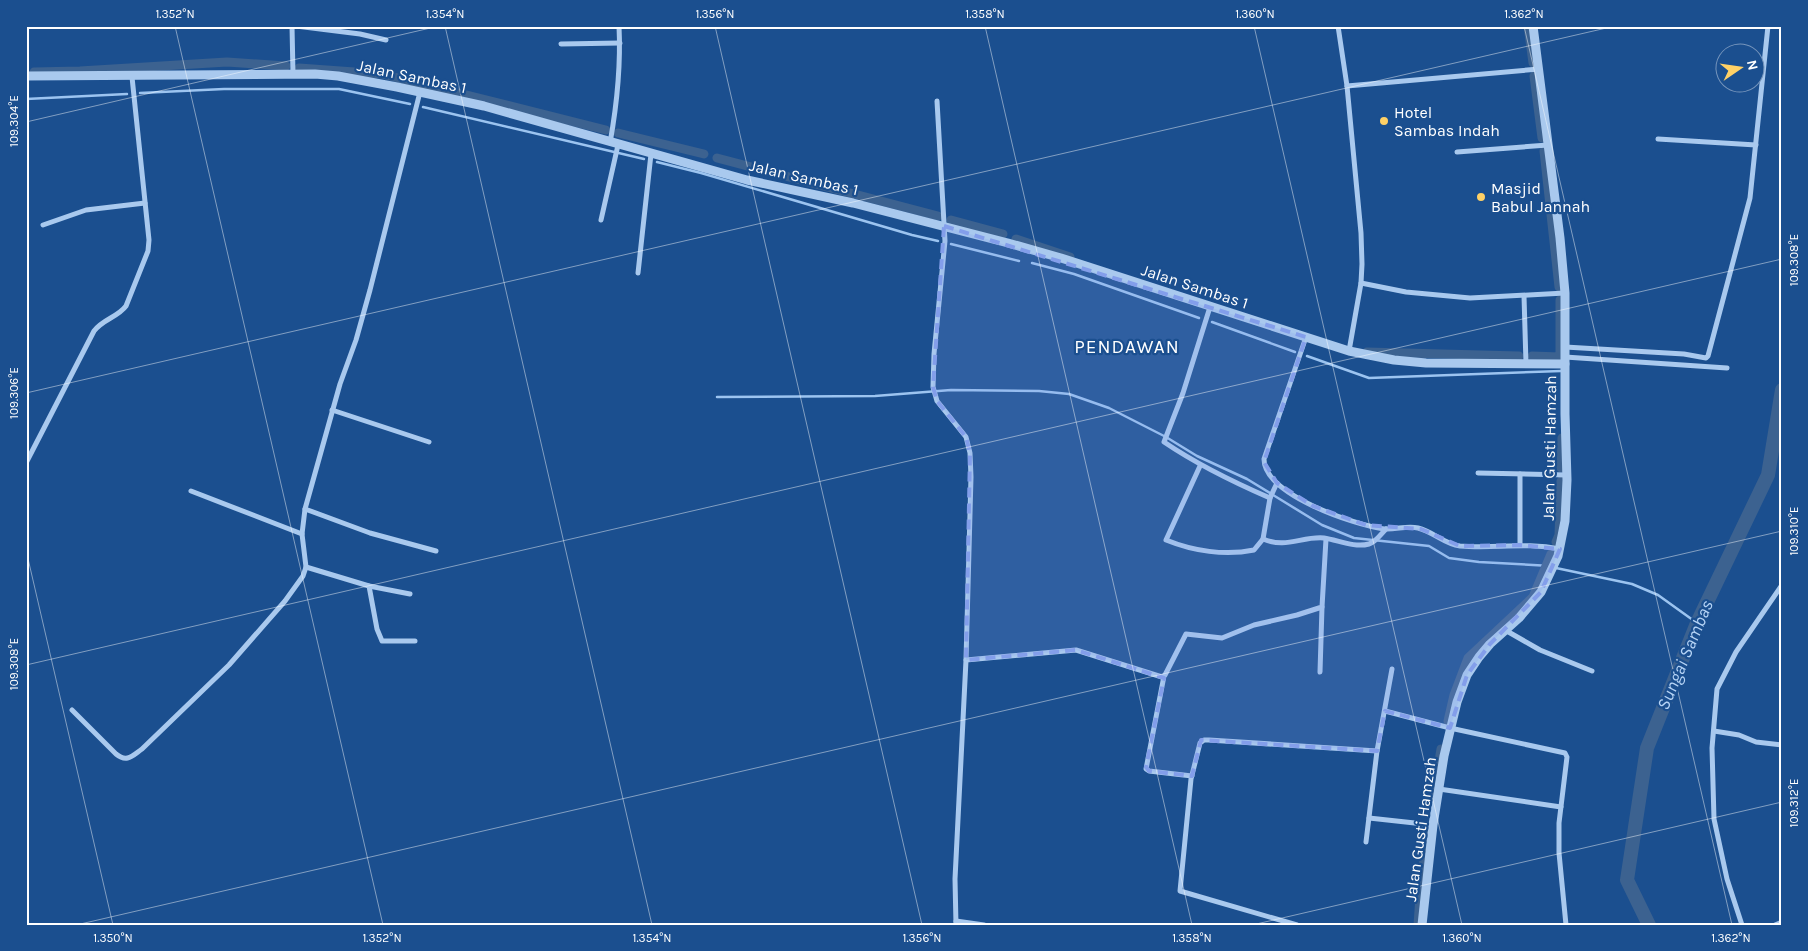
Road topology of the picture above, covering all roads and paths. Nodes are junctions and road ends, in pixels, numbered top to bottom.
1 (292, 26) edge
2 (296, 26) edge
3 (619, 26) edge
4 (1338, 26) edge
5 (1533, 26) edge
6 (1768, 26) edge
7 (386, 40) dead end
8 (620, 43) junction
9 (561, 44) dead end
10 (1539, 69) junction
11 (293, 74) junction
12 (26, 76) edge
13 (132, 77) junction
14 (1347, 86) junction
15 (420, 92) junction
16 (937, 101) dead end
17 (1658, 139) dead end
18 (616, 144) junction
19 (1548, 145) junction
20 (1756, 145) junction
21 (1457, 152) dead end
22 (651, 154) junction
23 (145, 203) junction
24 (601, 220) dead end
25 (43, 225) dead end
26 (944, 226) junction
27 (638, 272) dead end
28 (1361, 283) junction
29 (1565, 293) junction
30 (1524, 296) junction
31 (1210, 307) junction
32 (1306, 337) junction
33 (1565, 347) junction
34 (1349, 352) junction
35 (1565, 360) junction
36 (1526, 364) junction
37 (1727, 368) dead end
38 (332, 410) junction
39 (429, 442) dead end
40 (26, 464) edge
41 (1200, 466) junction
42 (1478, 473) dead end
43 (1520, 474) junction
44 (1567, 475) junction
45 (1276, 485) junction
46 (191, 491) dead end
47 (1271, 496) junction
48 (304, 509) junction
49 (1386, 529) junction
50 (302, 534) junction
51 (1326, 538) junction
52 (1262, 539) junction
53 (1520, 545) junction
54 (436, 551) dead end
55 (1559, 553) junction
56 (306, 567) junction
57 (1782, 585) edge
58 (370, 586) junction
59 (410, 594) dead end
60 (1322, 607) junction
61 (1505, 630) junction
62 (415, 641) dead end
63 (966, 660) junction
64 (1392, 669) dead end
65 (1592, 671) dead end
66 (1320, 672) dead end
67 (1164, 676) junction
68 (72, 710) dead end
69 (1385, 710) junction
70 (1450, 728) junction
71 (1714, 731) junction
72 (1782, 745) edge
73 (1377, 751) junction
74 (1192, 776) junction
75 (1439, 789) junction
76 (1561, 807) junction
77 (1370, 818) junction
78 (1433, 825) junction
79 (1366, 842) dead end
80 (1782, 922) edge
81 (956, 923) edge
82 (984, 925) edge
83 (1298, 925) edge
84 (1422, 925) edge
85 (1566, 925) edge
86 (1742, 925) edge
87 (1775, 925) edge

1 - 11 street
2 - 7 street
3 - 8 street
4 - 14 street
5 - 10 street, Jalan Gusti Hamzah
6 - 20 street
8 - 9 street
8 - 18 street
10 - 14 street
10 - 19 street, Jalan Gusti Hamzah
11 - 13 street, Jalan Sambas 1
11 - 15 street, Jalan Sambas 1
12 - 13 street, Jalan Sambas 1
13 - 23 street
14 - 28 street
15 - 18 street, Jalan Sambas 1
15 - 38 street
16 - 26 street
17 - 20 street
18 - 22 street, Jalan Sambas 1
18 - 24 street
19 - 21 street
19 - 29 street, Jalan Gusti Hamzah
20 - 33 street
22 - 26 street, Jalan Sambas 1
22 - 27 street
23 - 25 street
23 - 40 street
26 - 31 street, Jalan Sambas 1
26 - 63 street
28 - 30 street
28 - 34 street
29 - 30 street
29 - 33 street, Jalan Gusti Hamzah
30 - 36 street
31 - 32 street, Jalan Sambas 1
31 - 41 street
32 - 34 street, Jalan Sambas 1
32 - 45 street
33 - 35 street, Jalan Gusti Hamzah
34 - 36 street, Jalan Sambas 1
35 - 36 street, Jalan Sambas 1
35 - 37 street
35 - 44 street, Jalan Gusti Hamzah
38 - 39 street
38 - 48 street
41 - 47 street
41 - 52 street
42 - 43 street
43 - 44 street
43 - 53 street
44 - 55 street, Jalan Gusti Hamzah
45 - 47 street
45 - 49 street
46 - 50 street
47 - 52 street
48 - 50 street
48 - 54 street
49 - 51 street
49 - 53 street
50 - 56 street
51 - 52 street
51 - 60 street
53 - 55 street
55 - 61 street, Jalan Gusti Hamzah
56 - 58 street
56 - 68 street
57 - 71 street
58 - 59 street
58 - 62 street
60 - 66 street
60 - 67 street
61 - 65 street
61 - 70 street, Jalan Gusti Hamzah
63 - 67 street
63 - 81 street
64 - 69 street
67 - 74 street
69 - 70 street
69 - 73 street
70 - 75 street, Jalan Gusti Hamzah
70 - 76 street
71 - 72 street
71 - 86 street
73 - 74 street
73 - 77 street
74 - 83 street
75 - 76 street
75 - 78 street, Jalan Gusti Hamzah
76 - 85 street
77 - 78 street
77 - 79 street
78 - 84 street, Jalan Gusti Hamzah
80 - 87 street
81 - 82 street

